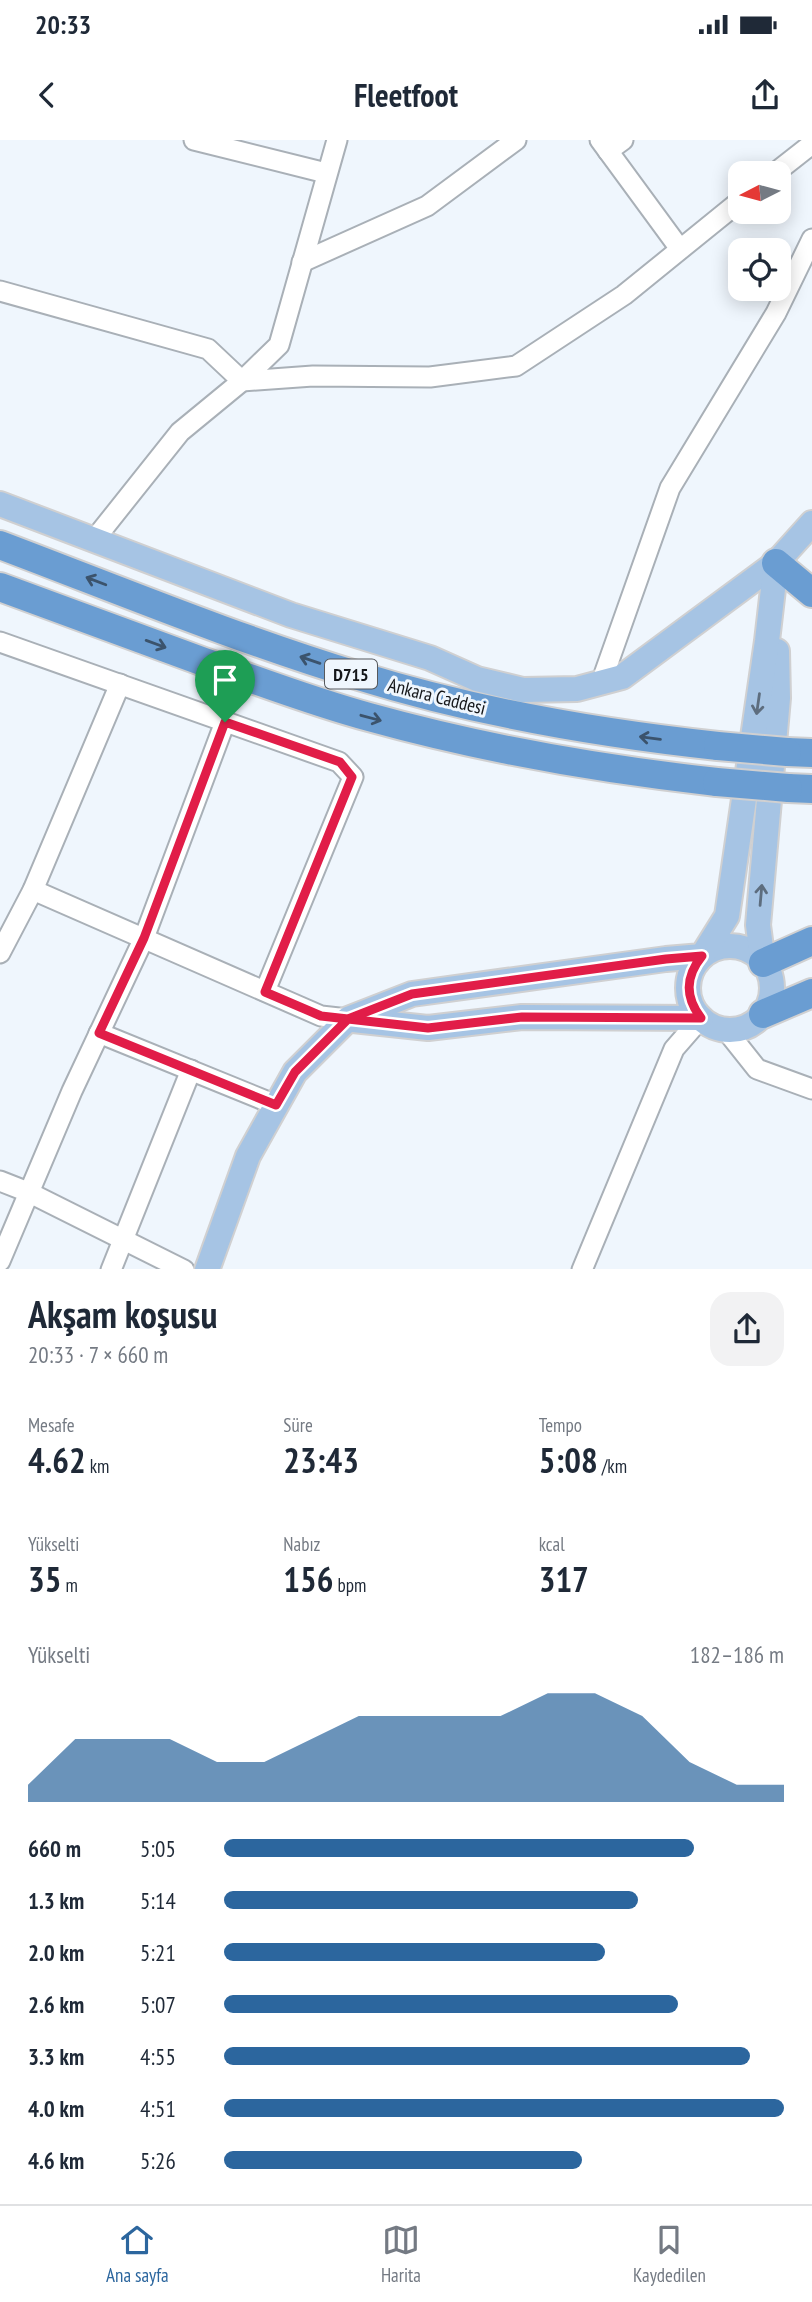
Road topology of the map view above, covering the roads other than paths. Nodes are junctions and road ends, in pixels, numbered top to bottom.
1 (194, 140) edge
2 (337, 140) edge
3 (516, 140) edge
4 (610, 144) edge
5 (812, 145) edge
6 (791, 161) edge
7 (326, 173) junction
8 (728, 210) edge
9 (812, 239) edge
10 (680, 248) junction
11 (302, 262) junction
12 (812, 264) edge
13 (791, 282) joint
14 (0, 291) edge
15 (782, 301) edge
16 (242, 381) junction
17 (0, 503) edge
18 (812, 523) edge
19 (94, 540) junction
20 (0, 545) edge
21 (776, 563) junction
22 (0, 587) edge
23 (812, 593) edge
24 (0, 642) edge
25 (601, 683) junction
26 (120, 684) junction
27 (225, 722) junction
28 (799, 752) edge
29 (800, 788) edge
30 (33, 890) junction
31 (144, 938) junction
32 (812, 941) edge
33 (0, 953) edge
34 (702, 956) junction
35 (763, 962) junction
36 (265, 992) junction
37 (812, 993) edge
38 (763, 1014) junction
39 (701, 1018) junction
40 (348, 1019) junction
41 (726, 1030) junction
42 (99, 1033) junction
43 (191, 1070) junction
44 (812, 1089) edge
45 (276, 1105) junction
46 (0, 1181) edge
47 (28, 1192) junction
48 (121, 1239) junction
49 (0, 1261) edge
50 (111, 1269) edge
51 (184, 1269) edge
52 (207, 1269) edge
53 (582, 1269) edge

1 - 7 street
2 - 7 street
3 - 11 street
4 - 10 street
5 - 6 street
7 - 11 street
8 - 10 street
9 - 13 street
10 - 16 street
11 - 16 street
12 - 13 street
14 - 16 street
15 - 25 street
16 - 19 street
17 - 19 main road
18 - 21 main road
19 - 25 main road
28 -> 20 highway, Ankara Caddesi / D715, bridge
21 - 23 highway
21 - 25 main road
21 -> 34 main road
35 -> 21 main road
22 -> 29 highway, Ankara Caddesi / D715, bridge
24 - 26 street
26 - 27 street
26 - 30 street
27 - 31 street
27 - 36 street
30 - 31 street
30 - 33 street
31 - 36 street
31 - 42 street
32 - 35 highway
34 - 35 main road
34 - 39 main road
34 - 40 main road
35 - 38 main road
36 - 40 street
37 - 38 highway
38 - 41 main road
39 - 40 main road
39 - 41 main road
39 - 53 street
40 - 45 main road
41 - 44 street
42 - 43 street
42 - 47 street
43 - 45 street
43 - 48 street
45 - 52 main road
46 - 47 street
47 - 48 street
47 - 49 street
48 - 50 street
48 - 51 street

